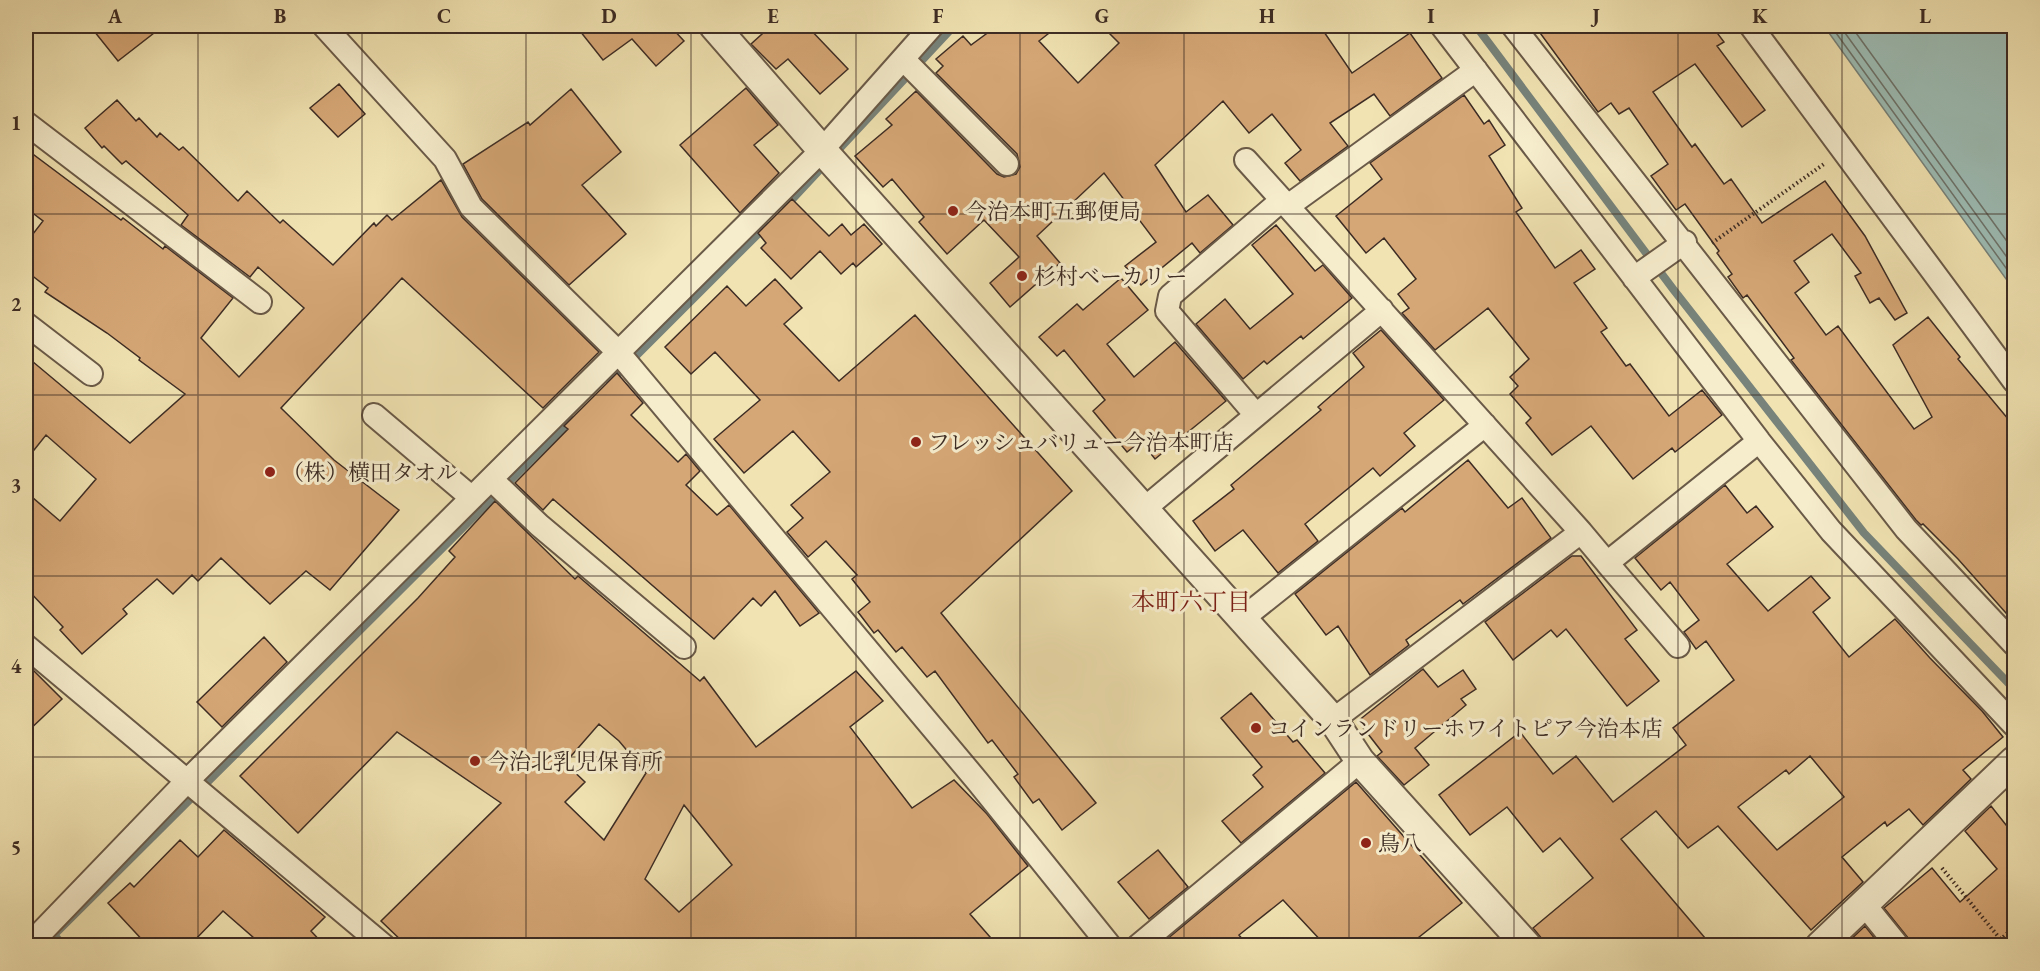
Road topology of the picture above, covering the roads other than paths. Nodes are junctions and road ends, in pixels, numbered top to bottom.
1 (324, 26) edge
2 (714, 26) edge
3 (932, 26) edge
4 (1442, 26) edge
5 (1513, 26) edge
6 (1751, 26) edge
7 (903, 58) junction
8 (1476, 70) junction
9 (26, 123) edge
10 (822, 150) junction
11 (1246, 160) dead end
12 (1006, 164) dead end
13 (1285, 203) junction
14 (1683, 250) junction
15 (1637, 277) junction
16 (260, 302) dead end
17 (1382, 310) junction
18 (26, 324) edge
19 (618, 352) junction
20 (91, 374) dead end
21 (2014, 381) edge
22 (374, 415) dead end
23 (1256, 415) junction
24 (1485, 425) junction
25 (1759, 441) junction
26 (491, 479) junction
27 (472, 498) junction
28 (1144, 509) junction
29 (1581, 532) junction
30 (1607, 563) junction
31 (1242, 619) junction
32 (2014, 644) edge
33 (26, 646) edge
34 (1678, 646) dead end
35 (684, 647) dead end
36 (1333, 720) junction
37 (2014, 725) edge
38 (1360, 761) junction
39 (2014, 761) edge
40 (188, 780) junction
41 (1864, 904) junction
42 (31, 941) edge
43 (384, 945) edge
44 (1110, 945) edge
45 (1138, 945) edge
46 (1527, 945) edge
47 (1820, 945) edge
48 (1898, 945) edge

1 - 19 street
2 - 10 street
3 - 7 street
4 - 8 street
5 - 14 street
6 - 21 street
7 - 10 street
7 - 12 street
8 - 13 street
8 - 15 street
9 - 16 street
10 - 19 street
10 - 28 street
11 - 13 street
13 - 17 street
13 - 23 street
14 - 15 street
14 - 32 street
15 - 25 street
17 - 23 street
17 - 24 street
18 - 20 street
19 - 26 street
19 - 44 street
22 - 27 street
23 - 28 street
24 - 29 street
24 - 31 street
25 - 30 street
25 - 37 street
26 - 27 street
26 - 35 street
27 - 40 street
28 - 31 street
29 - 30 street
29 - 36 street
30 - 34 street
31 - 36 street
33 - 40 street
36 - 38 street
38 - 45 street
38 - 46 street
39 - 41 street
40 - 42 street
40 - 43 street
41 - 47 street
41 - 48 street

